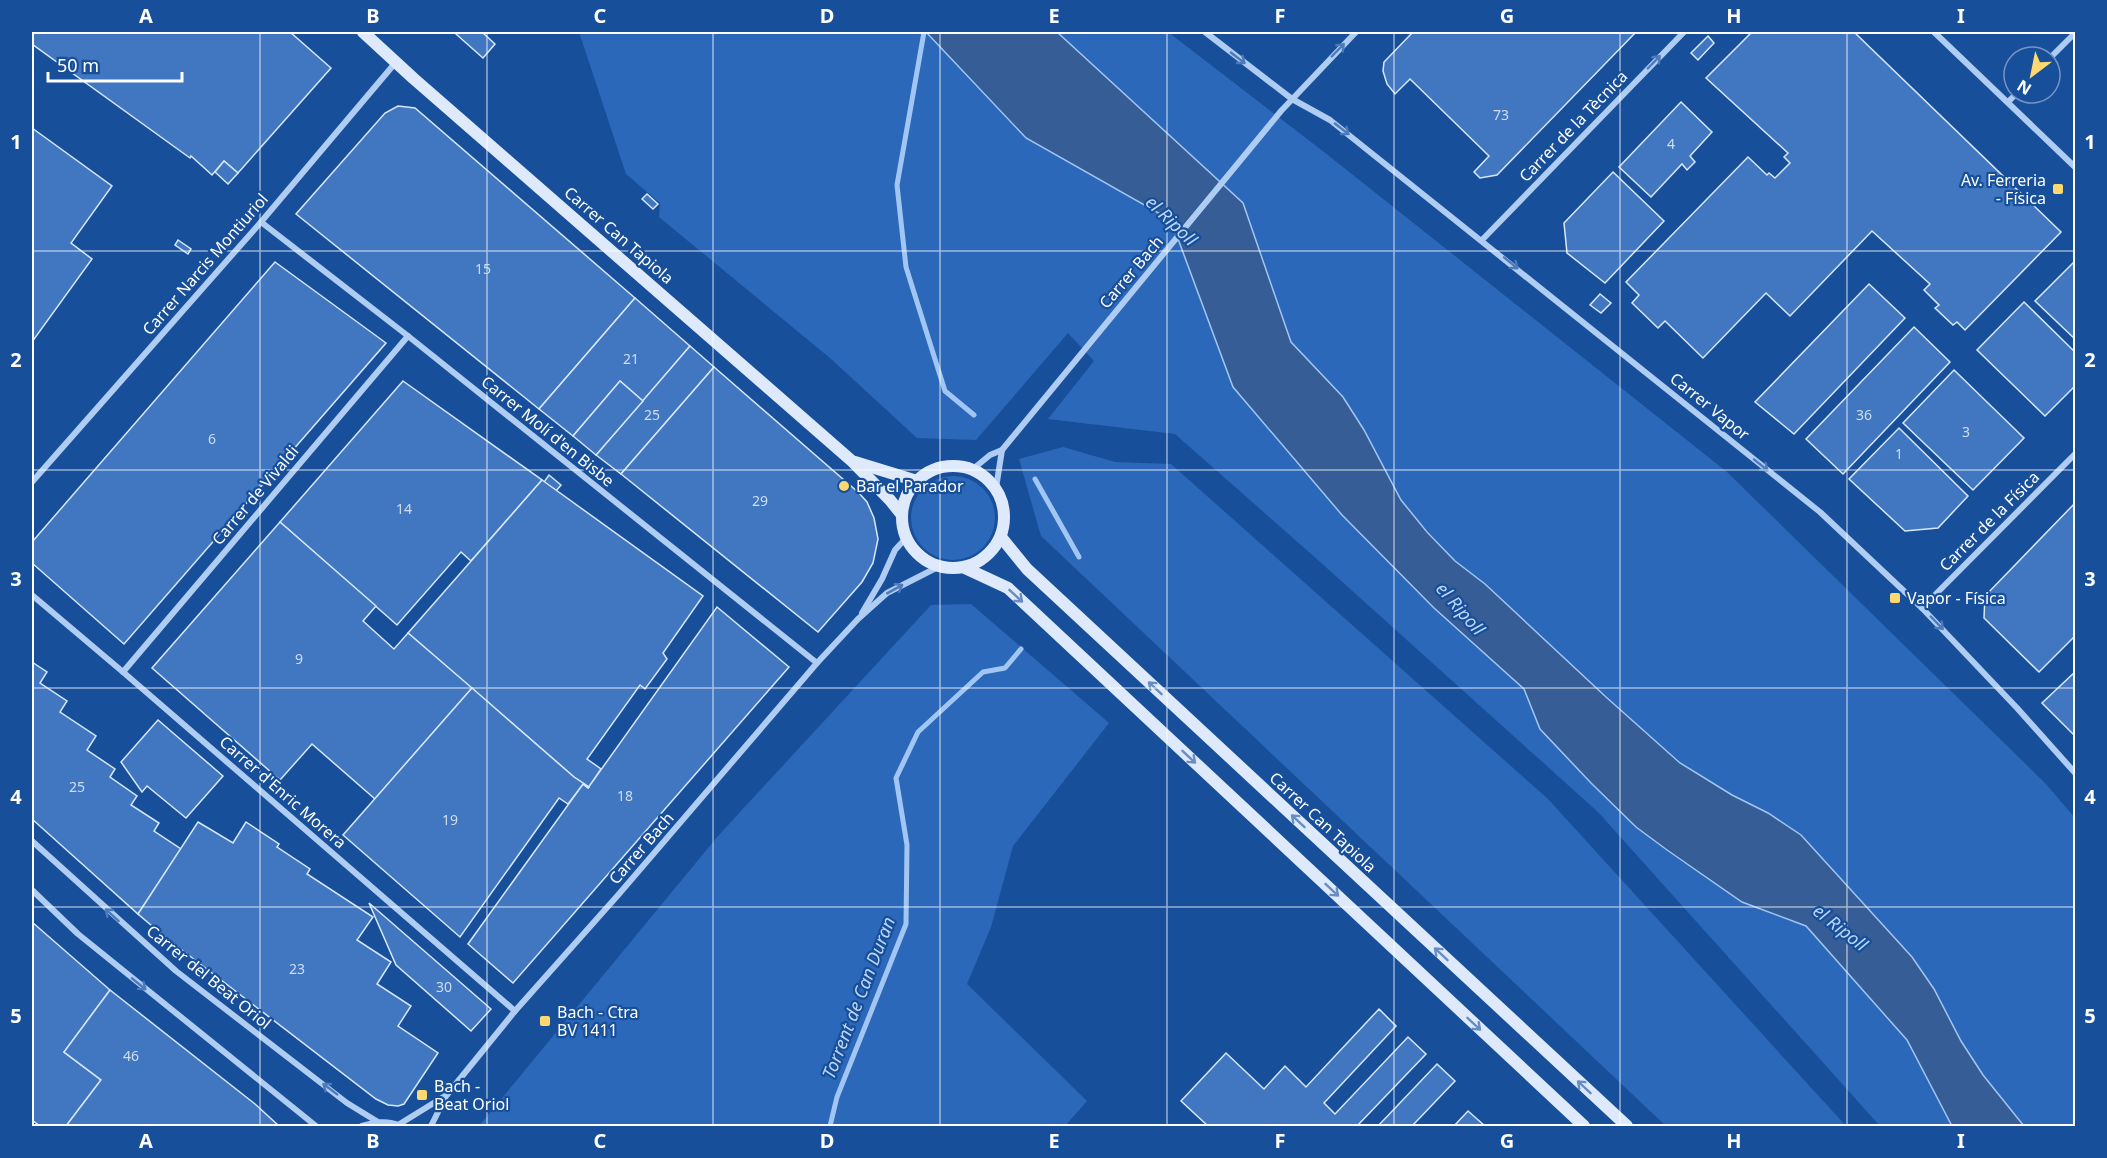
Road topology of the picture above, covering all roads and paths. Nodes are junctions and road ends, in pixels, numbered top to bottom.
1 (363, 32) edge
2 (1205, 32) edge
3 (1356, 32) edge
4 (1684, 32) edge
5 (1934, 32) edge
6 (2076, 32) edge
7 (2062, 46) edge
8 (396, 62) junction
9 (2002, 96) edge
10 (1292, 99) junction
11 (2011, 105) edge
12 (2076, 168) edge
13 (261, 222) junction
14 (1482, 240) junction
15 (408, 336) junction
16 (1002, 450) junction
17 (2076, 453) edge
18 (853, 462) junction
19 (973, 469) junction
20 (917, 481) junction
21 (32, 482) edge
22 (996, 488) junction
23 (902, 515) junction
24 (1001, 537) junction
25 (906, 538) junction
26 (938, 567) junction
27 (965, 567) junction
28 (32, 595) edge
29 (1922, 608) junction
30 (858, 619) junction
31 (817, 663) junction
32 (123, 672) junction
33 (2076, 774) edge
34 (32, 841) edge
35 (32, 890) edge
36 (515, 1011) junction
37 (446, 1096) junction
38 (378, 1122) junction
39 (316, 1126) edge
40 (362, 1126) edge
41 (400, 1126) edge
42 (431, 1126) edge
43 (1584, 1126) edge
44 (1627, 1126) edge

1 - 8 street, Carrer Can Tapiola
2 -> 10 street, Carrer Vapor
10 -> 3 street, Carrer Bach
14 -> 4 street, Carrer de la Tècnica
5 - 9 street
6 - 7 street
8 - 13 street, Carrer Narcis Montiuriol
8 - 18 street, Carrer Can Tapiola
10 -> 14 street, Carrer Vapor
10 - 16 street, Carrer Bach
11 - 12 street
13 - 15 street, Carrer Molí d'en Bisbe
13 - 21 street, Carrer Narcis Montiuriol
14 -> 29 street, Carrer Vapor
15 - 31 street, Carrer Molí d'en Bisbe
15 - 32 street, Carrer de Vivaldi
16 - 19 street, Carrer Bach
16 - 22 street
17 - 29 street, Carrer de la Física
18 - 20 street, Carrer Can Tapiola
18 - 23 street, Carrer Can Tapiola
19 - 20 street
19 - 22 street
20 - 23 street
22 - 24 street
23 - 25 street
24 - 27 street
44 -> 24 street, Carrer Can Tapiola
25 - 26 street
25 - 30 street, Carrer Bach
26 - 27 street
30 -> 26 street, Carrer Bach
27 -> 43 street
28 - 32 street, Carrer d'Enric Morera
29 -> 33 street, Carrer Vapor
30 - 31 street, Carrer Bach
31 - 36 street, Carrer Bach
32 - 36 street, Carrer d'Enric Morera
38 -> 34 street, Carrer del Beat Oriol
35 -> 39 street
36 - 37 street, Carrer Bach
37 - 41 street, Carrer Bach
37 - 42 street, Carrer Bach
38 - 40 street, Carrer del Beat Oriol
38 - 41 street, Carrer del Beat Oriol

